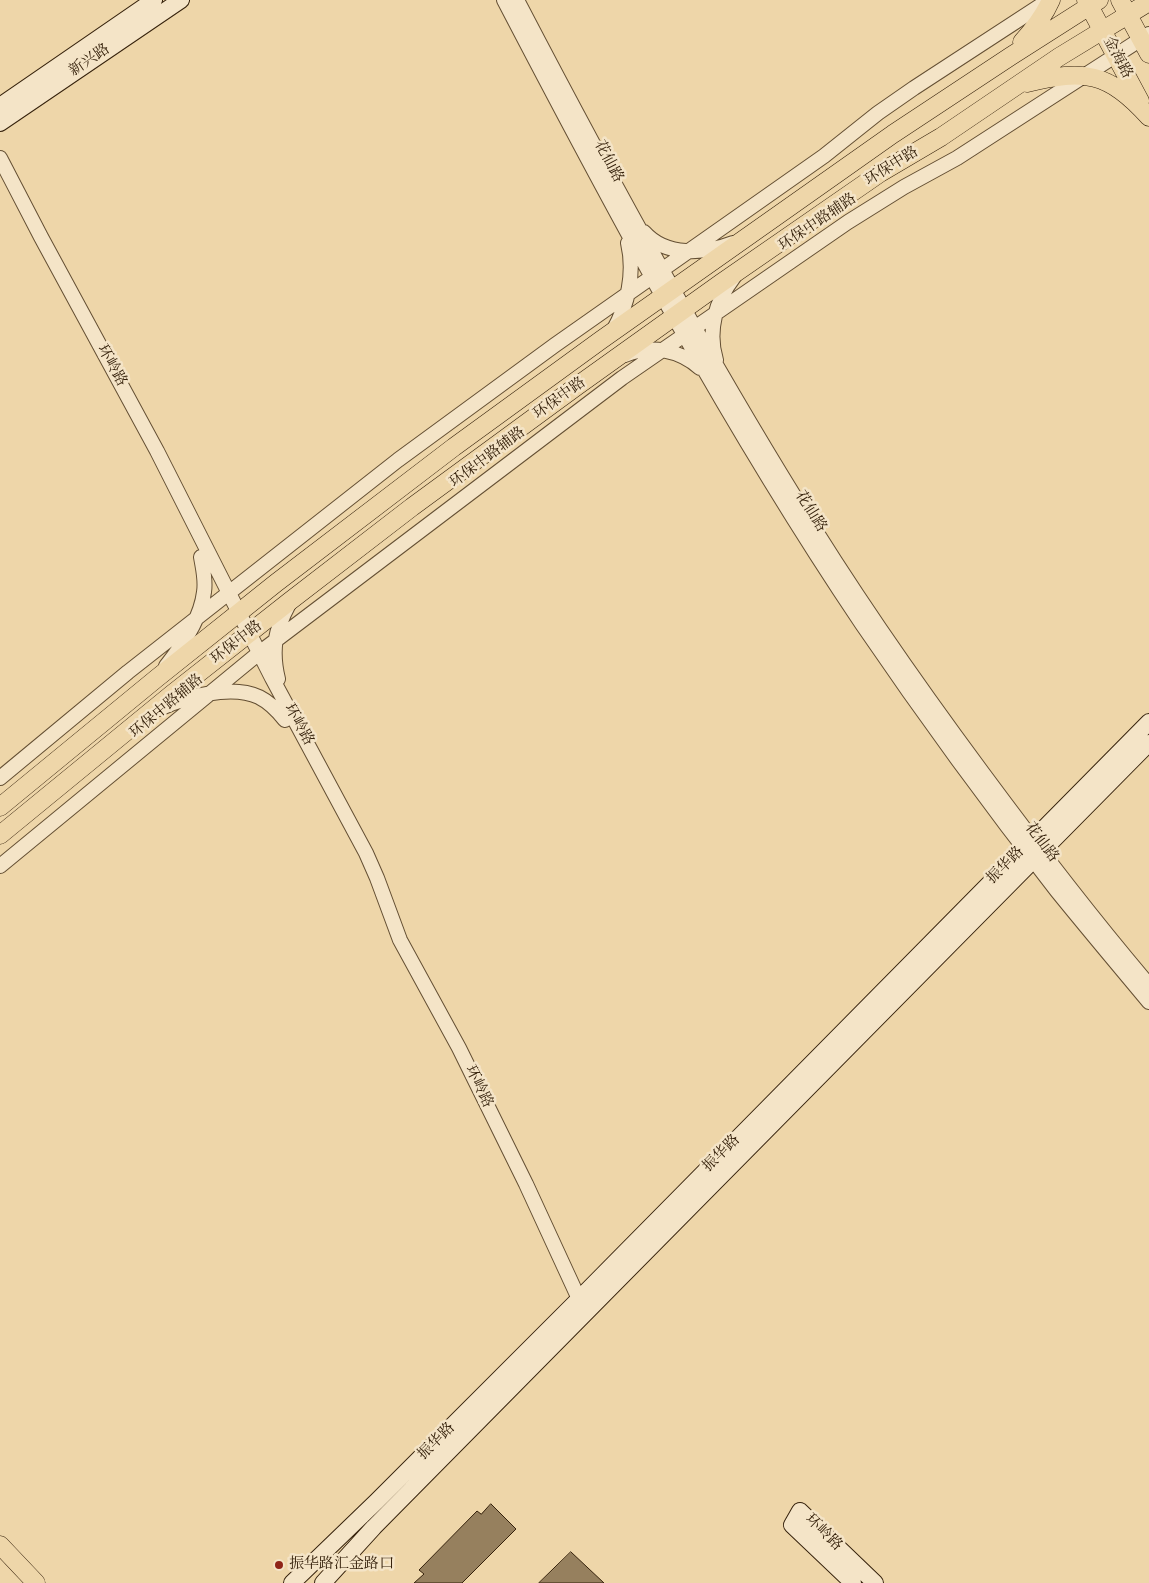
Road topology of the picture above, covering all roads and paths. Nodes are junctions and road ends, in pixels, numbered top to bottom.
1 (154, 0) edge
2 (181, 0) edge
3 (504, 0) edge
4 (517, 0) edge
5 (1050, 0) edge
6 (1091, 2) edge
7 (1149, 2) edge
8 (1124, 7) edge
9 (1102, 31) junction
10 (1146, 42) edge
11 (1115, 55) junction
12 (997, 65) junction
13 (1083, 76) junction
14 (1008, 92) junction
15 (1149, 117) edge
16 (2, 119) edge
17 (0, 158) edge
18 (0, 175) edge
19 (629, 223) junction
20 (743, 240) junction
21 (689, 251) junction
22 (744, 267) junction
23 (656, 274) junction
24 (667, 293) junction
25 (628, 294) junction
26 (679, 313) junction
27 (716, 313) junction
28 (689, 331) junction
29 (612, 332) junction
30 (662, 350) junction
31 (609, 363) junction
32 (715, 377) junction
33 (201, 557) junction
34 (276, 584) junction
35 (229, 592) junction
36 (290, 601) junction
37 (235, 616) junction
38 (196, 618) junction
39 (245, 636) junction
40 (275, 640) junction
41 (256, 655) junction
42 (157, 678) junction
43 (207, 695) junction
44 (284, 699) junction
45 (145, 716) junction
46 (285, 720) junction
47 (1149, 722) edge
48 (1149, 743) edge
49 (0, 778) edge
50 (0, 808) edge
51 (0, 836) edge
52 (1033, 850) junction
53 (0, 866) edge
54 (1149, 985) edge
55 (1149, 1002) edge
56 (576, 1302) junction
57 (0, 1545) edge
58 (36, 1583) edge
59 (292, 1583) edge
60 (323, 1583) edge
61 (853, 1583) edge
62 (875, 1583) edge

1 - 16 main road, 新兴路
2 - 16 main road, 新兴路
3 - 19 street, 花仙路
4 - 19 street, 花仙路
5 - 12 main road
5 - 21 street
6 - 9 main road, 金海路
6 - 12 main road, 环保中路
7 - 8 main road, 环保中路
8 - 9 main road, 环保中路
8 - 10 main road, 金海路
9 - 11 main road, 金海路
9 - 14 main road, 环保中路
10 - 11 street, 环保中路辅路
11 - 13 street, 环保中路辅路
11 - 15 main road, 金海路
12 - 20 main road, 环保中路
13 - 14 main road
13 - 15 main road
13 - 27 street, 环保中路辅路
14 - 22 main road, 环保中路
17 - 35 street, 环岭路
18 - 33 street, 环岭路
19 - 21 street
19 - 23 street, 花仙路
19 - 25 street
20 - 21 street
20 - 24 main road, 环保中路
21 - 23 street
22 - 26 main road, 环保中路
22 - 27 street
23 - 24 street, 花仙路
23 - 25 street
24 - 26 street, 花仙路
24 - 29 main road, 环保中路
25 - 29 street
25 - 35 street
26 - 28 street, 花仙路
26 - 31 main road, 环保中路
27 - 28 street, 环保中路辅路
27 - 32 street
28 - 30 street, 环保中路辅路
28 - 32 street, 花仙路
29 - 34 main road, 环保中路
30 - 31 street
30 - 32 street
30 - 40 street, 环保中路辅路
31 - 36 main road, 环保中路
32 - 52 street, 花仙路
33 - 35 street, 环岭路
33 - 38 street
34 - 35 street
34 - 37 main road, 环保中路
35 - 37 street, 环岭路
35 - 38 street
36 - 39 main road, 环保中路
36 - 40 street
37 - 39 street, 环岭路
37 - 42 main road, 环保中路
38 - 42 street
38 - 49 street
39 - 41 street, 环岭路
39 - 45 main road, 环保中路
40 - 41 street, 环保中路辅路
40 - 44 street
41 - 43 street, 环保中路辅路
41 - 44 street, 环岭路
41 - 46 street, 环岭路
42 - 50 main road, 环保中路
43 - 45 street
43 - 46 street
43 - 53 street, 环保中路辅路
44 - 56 street, 环岭路
45 - 51 main road, 环保中路
46 - 56 street, 环岭路
47 - 52 main road, 振华路
48 - 52 main road, 振华路
52 - 54 street, 花仙路
52 - 55 street, 花仙路
52 - 56 main road, 振华路
52 - 60 main road, 振华路
56 - 59 main road, 振华路
57 - 58 main road
61 - 62 main road, 环岭路

